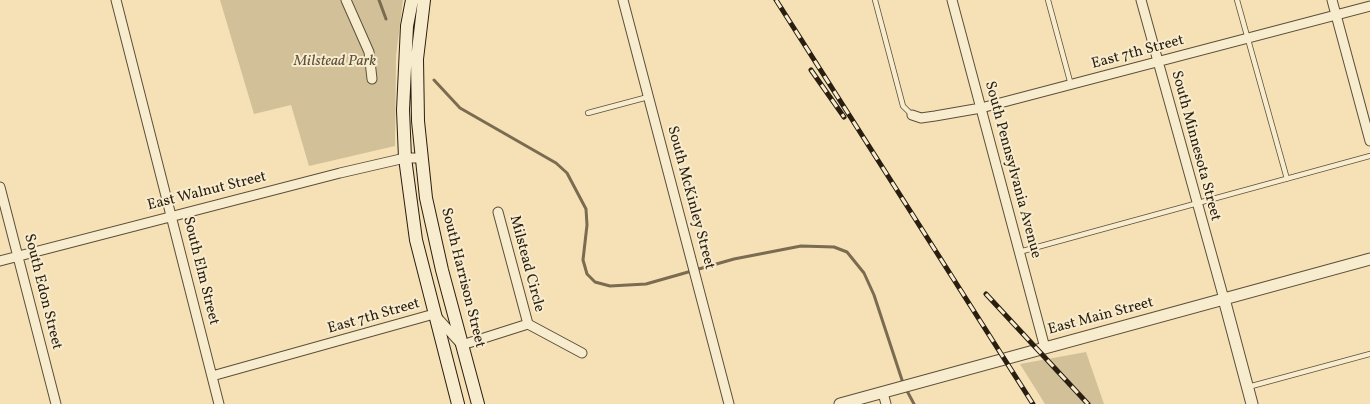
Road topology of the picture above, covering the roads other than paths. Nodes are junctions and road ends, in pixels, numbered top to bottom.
1 (116, 0) edge
2 (346, 0) edge
3 (412, 0) edge
4 (424, 0) edge
5 (623, 0) edge
6 (875, 0) edge
7 (952, 0) edge
8 (1048, 0) edge
9 (1141, 0) edge
10 (1237, 0) edge
11 (1332, 0) edge
12 (1370, 6) edge
13 (1336, 15) junction
14 (1247, 39) junction
15 (1158, 62) junction
16 (372, 79) dead end
17 (1071, 85) junction
18 (648, 97) junction
19 (981, 108) junction
20 (588, 113) dead end
21 (912, 116) joint
22 (1370, 140) edge
23 (1370, 156) edge
24 (405, 158) junction
25 (422, 158) junction
26 (1288, 179) junction
27 (0, 187) edge
28 (1197, 203) junction
29 (498, 212) dead end
30 (172, 215) junction
31 (1019, 252) junction
32 (19, 256) junction
33 (1370, 259) edge
34 (0, 261) edge
35 (1224, 299) junction
36 (434, 314) junction
37 (528, 324) junction
38 (462, 345) junction
39 (1045, 348) junction
40 (582, 353) dead end
41 (1370, 354) edge
42 (212, 376) junction
43 (1247, 387) junction
44 (885, 396) edge
45 (56, 404) edge
46 (219, 404) edge
47 (458, 404) edge
48 (478, 404) edge
49 (729, 404) edge
50 (840, 404) edge
51 (1252, 404) edge

1 - 30 street, South Elm Street
2 - 16 street
3 - 24 main road
4 - 25 main road, South Harrison Street
5 - 18 street, South McKinley Street
6 - 21 lane
7 - 19 street, South Pennsylvania Avenue
8 - 17 lane
9 - 15 street, South Minnesota Street
10 - 14 lane
11 - 13 street
12 - 13 street, East 7th Street
13 - 14 street, East 7th Street
13 - 22 street
14 - 15 street, East 7th Street
14 - 26 lane
15 - 17 street, East 7th Street
15 - 28 street, South Minnesota Street
17 - 19 street, East 7th Street
18 - 20 lane
18 - 49 street, South McKinley Street
19 - 21 street, East 7th Street
19 - 31 street, South Pennsylvania Avenue
23 - 26 lane
24 - 25 street, East Walnut Street
24 - 30 street, East Walnut Street
24 - 36 main road
25 - 38 main road, South Harrison Street
26 - 28 lane
27 - 32 street, South Edon Street
28 - 31 lane
28 - 35 street, South Minnesota Street
29 - 37 street, Milstead Circle
30 - 32 street, East Walnut Street
30 - 42 street, South Elm Street
31 - 39 street, South Pennsylvania Avenue
32 - 34 street, East Walnut Street
32 - 45 street, South Edon Street
33 - 35 street, East Main Street
35 - 39 street, East Main Street
35 - 43 street
36 - 38 street, East 7th Street
36 - 42 street, East 7th Street
36 - 47 main road
37 - 38 street
37 - 40 street
38 - 48 main road, South Harrison Street
39 - 44 street, East Main Street
41 - 43 lane
42 - 46 street, South Elm Street
43 - 51 street
44 - 50 street, East Main Street

